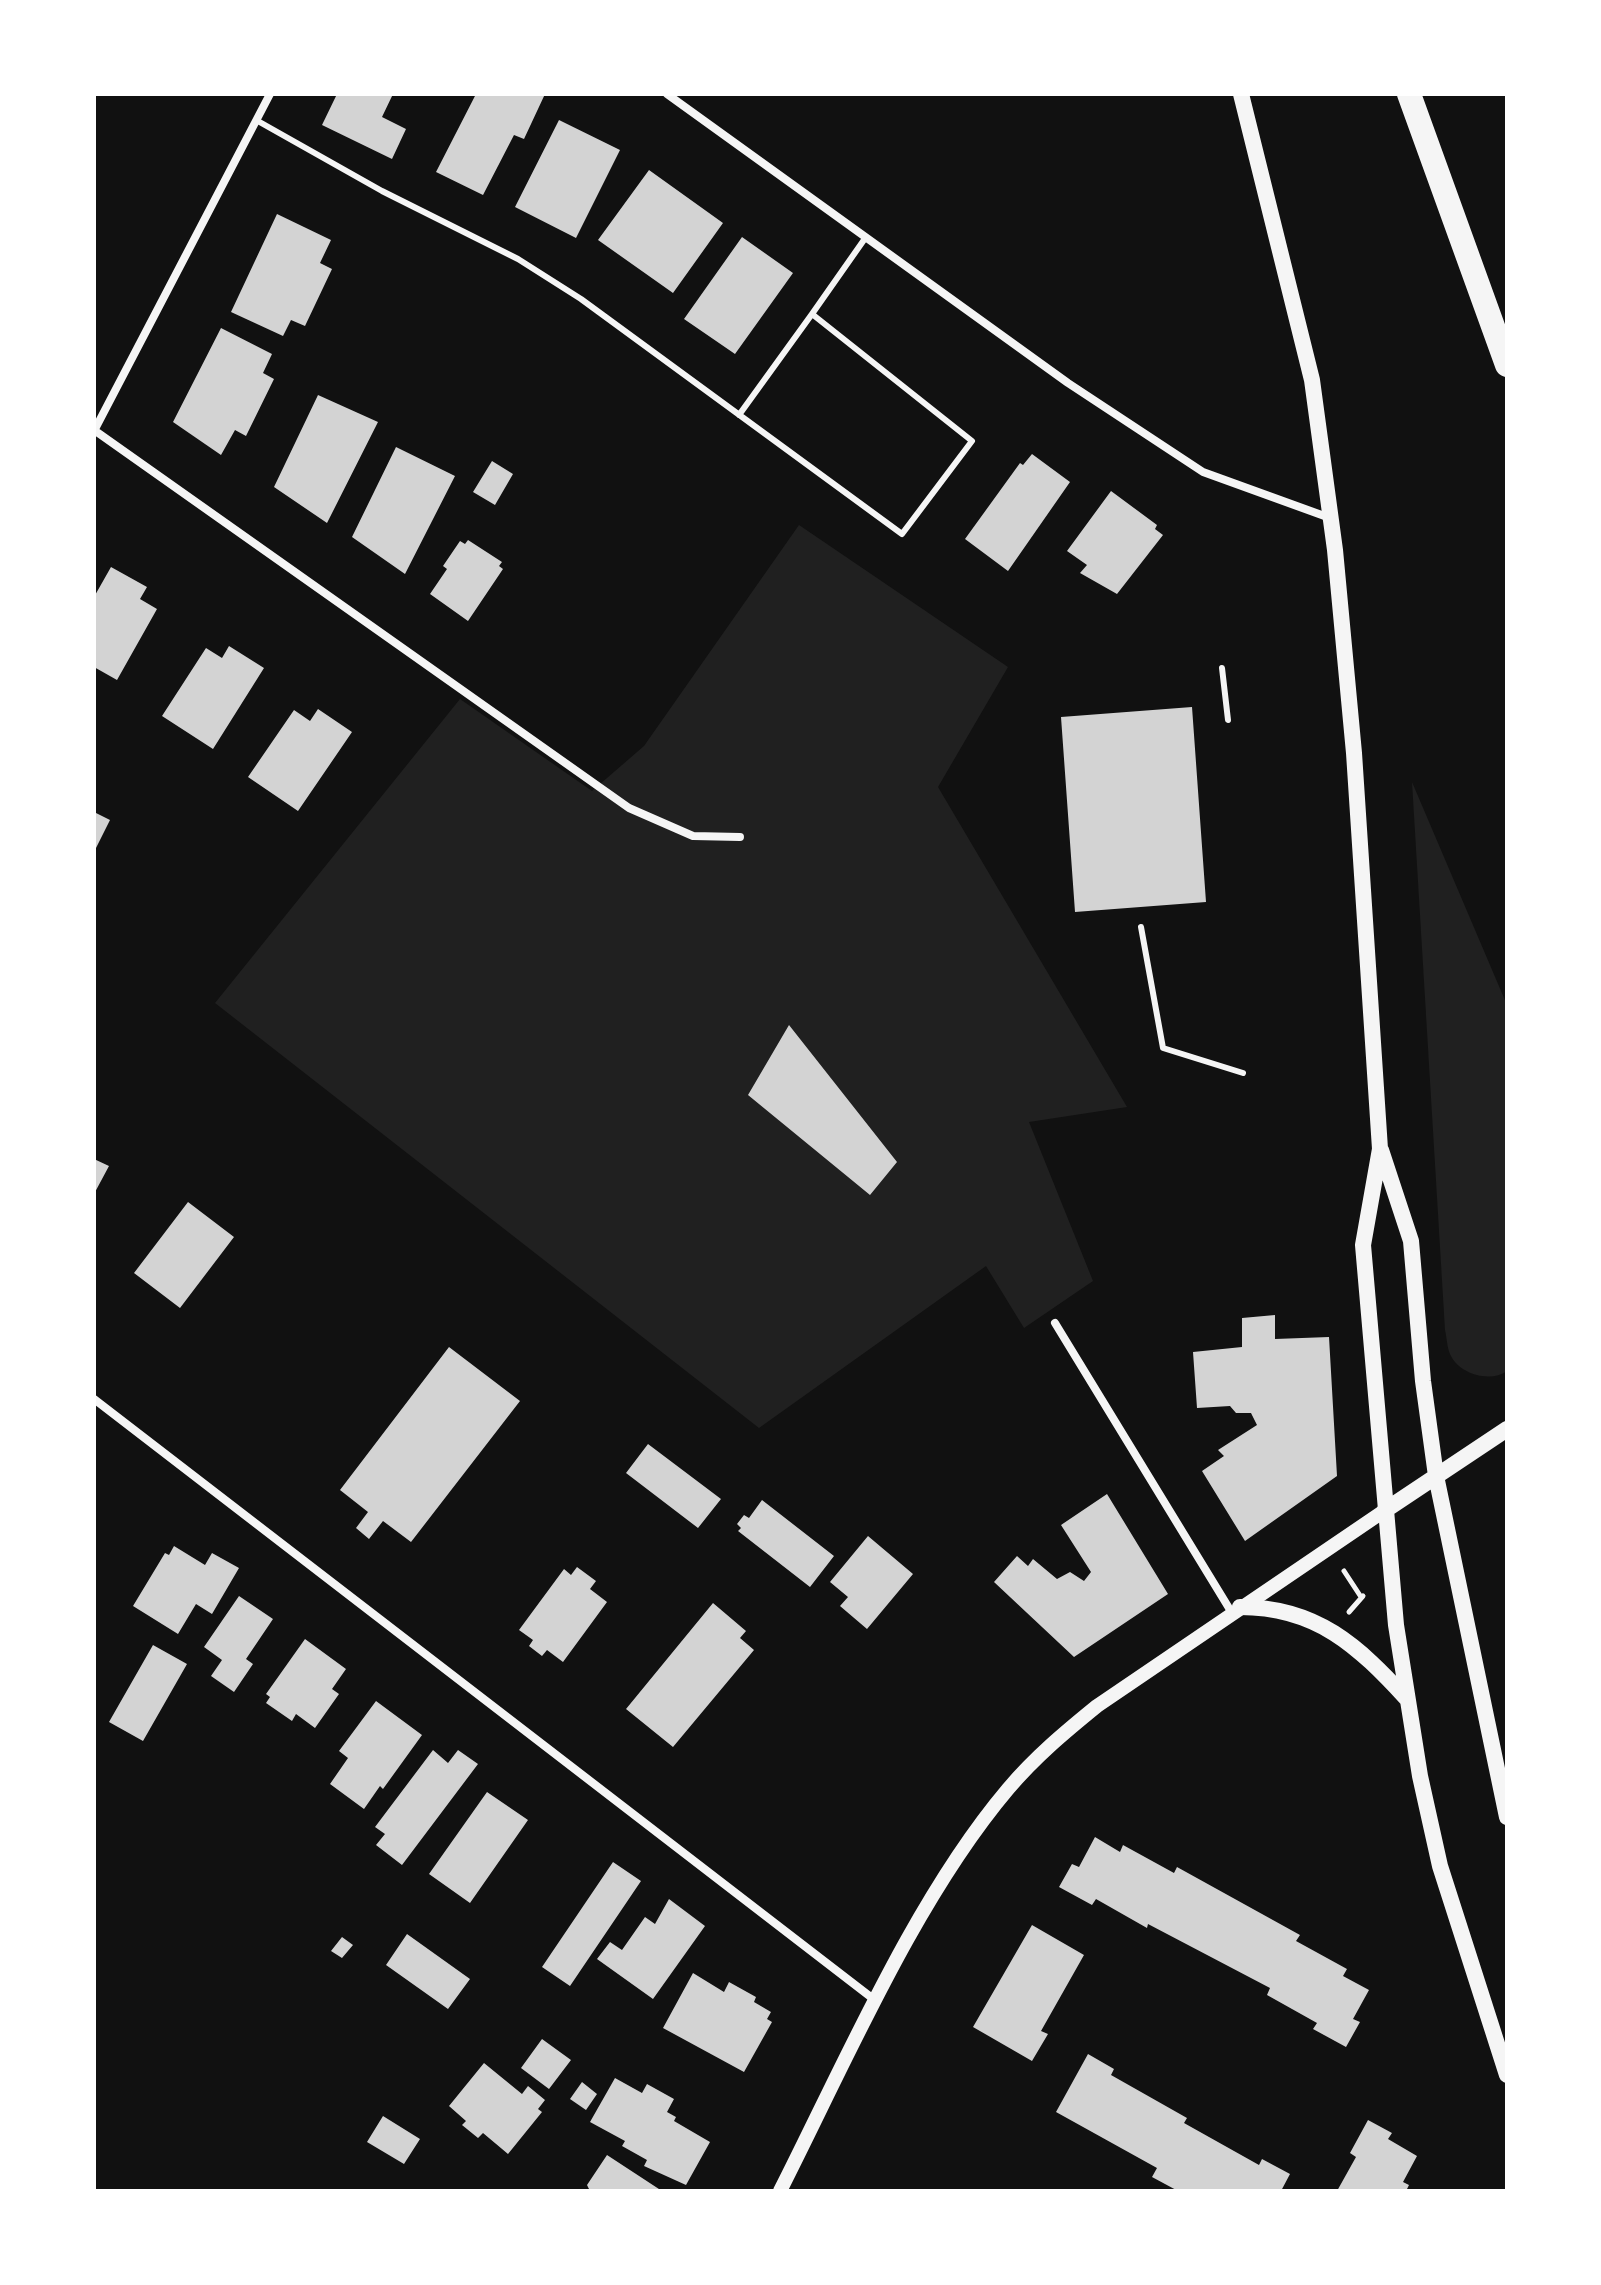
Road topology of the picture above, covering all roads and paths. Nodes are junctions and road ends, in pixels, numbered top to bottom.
1 (270, 94) edge
2 (667, 94) edge
3 (1241, 94) edge
4 (1409, 94) edge
5 (256, 120) junction
6 (866, 237) junction
7 (810, 317) junction
8 (1507, 365) edge
9 (739, 415) junction
10 (94, 431) edge
11 (1331, 519) junction
12 (1222, 668) dead end
13 (1228, 720) dead end
14 (740, 837) dead end
15 (1141, 927) dead end
16 (1243, 1073) dead end
17 (1380, 1149) junction
18 (1055, 1323) dead end
19 (94, 1399) edge
20 (1507, 1429) edge
21 (1436, 1476) junction
22 (1384, 1511) junction
23 (1342, 1567) dead end
24 (1236, 1610) junction
25 (1349, 1612) dead end
26 (1407, 1699) junction
27 (1507, 1817) edge
28 (877, 2001) junction
29 (1507, 2075) edge
30 (780, 2191) edge

1 - 5 street
2 - 6 street
3 - 11 main road
4 - 8 highway
5 - 9 lane
5 - 10 street
6 - 7 lane
6 - 11 street
7 - 9 lane
7 - 9 lane
10 - 14 street
11 - 17 main road
12 - 13 lane
15 - 16 lane
17 - 21 main road
17 - 22 main road
18 - 24 street
19 - 28 street
20 - 21 main road
21 - 22 main road
21 - 27 main road
22 - 24 street
22 - 26 main road
23 - 25 path
24 - 26 main road
24 - 28 street
26 - 29 main road
28 - 30 street

